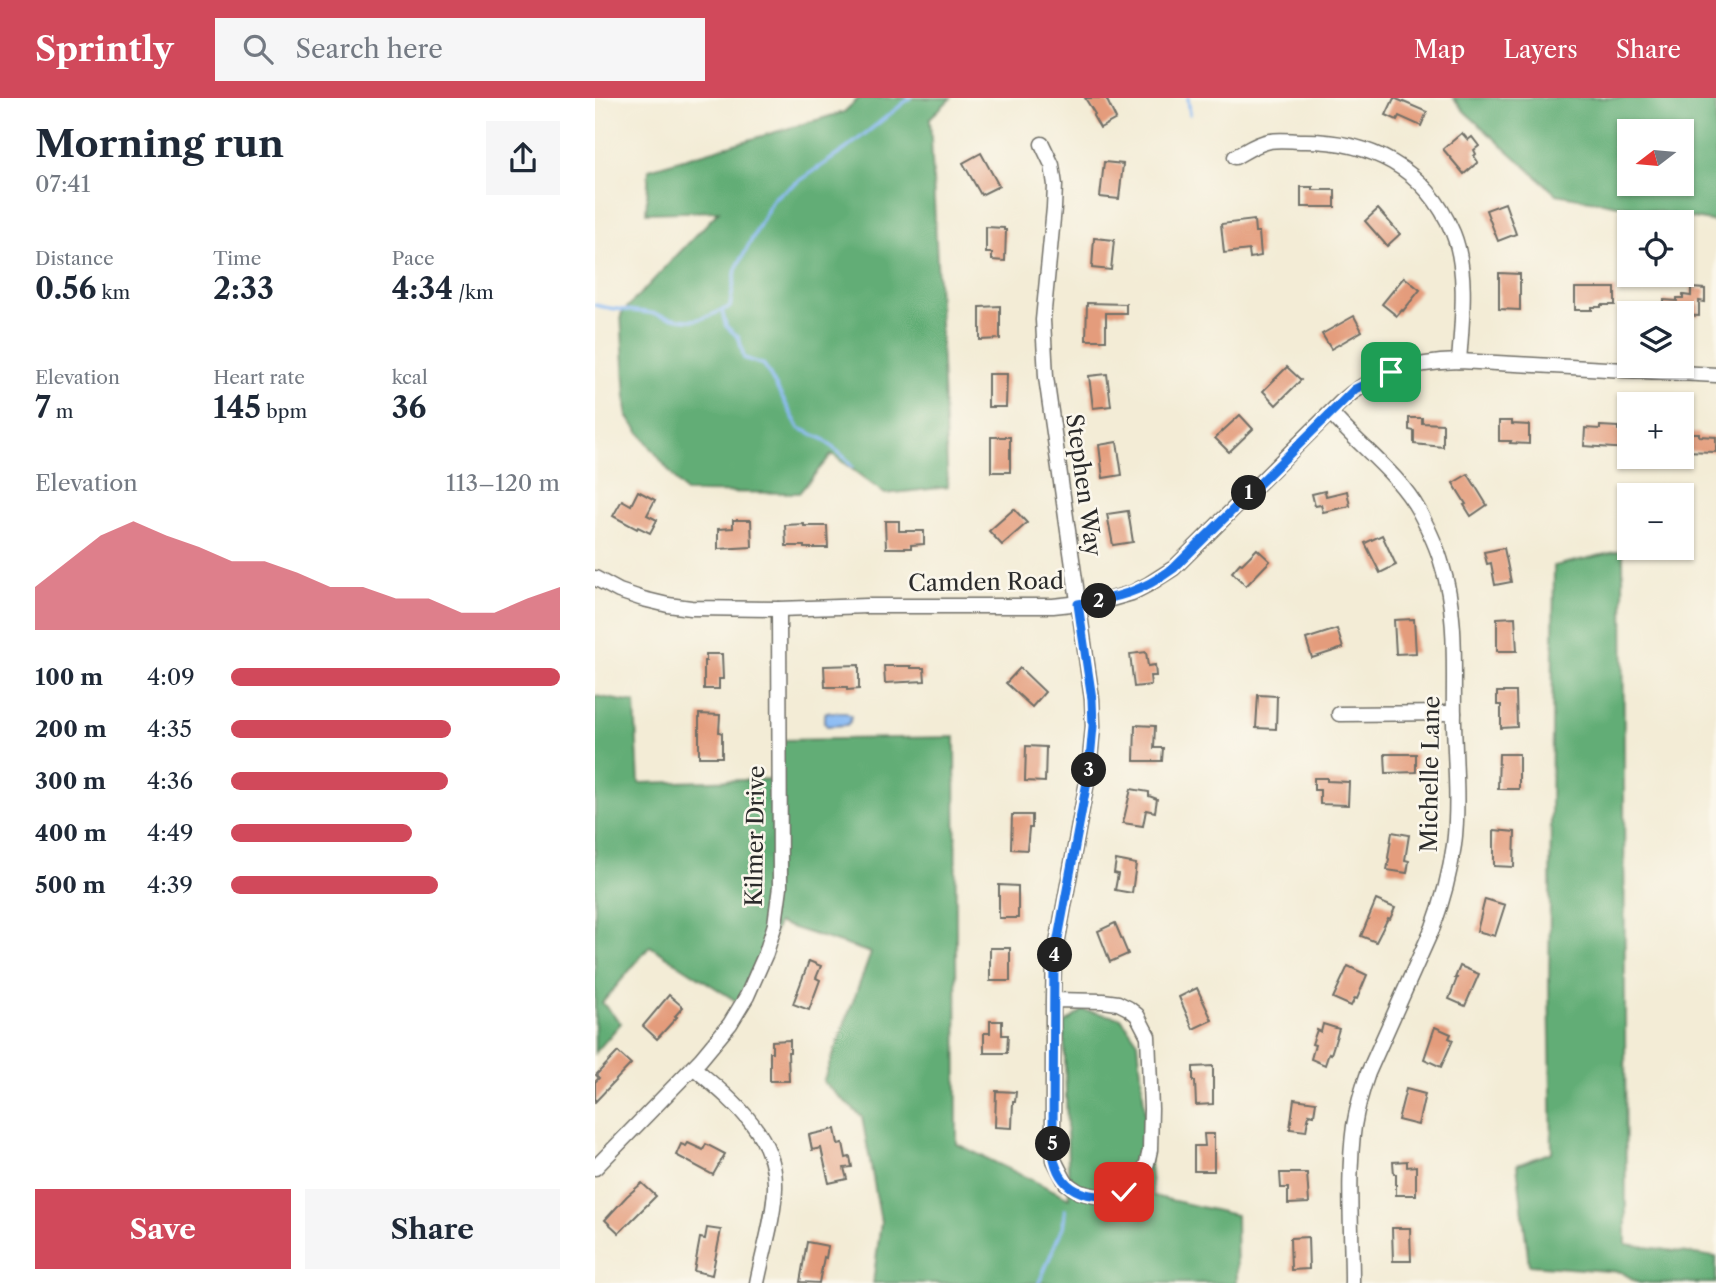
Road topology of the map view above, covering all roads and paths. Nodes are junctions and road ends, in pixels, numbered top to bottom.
1 (1042, 144) dead end
2 (1235, 157) dead end
3 (1459, 361) junction
4 (1716, 375) edge
5 (1331, 413) junction
6 (595, 578) edge
7 (1078, 604) junction
8 (779, 609) junction
9 (1454, 713) junction
10 (1339, 714) dead end
11 (1053, 1000) junction
12 (693, 1067) junction
13 (595, 1168) edge
14 (757, 1283) edge
15 (1352, 1283) edge

1 - 7 street, Stephen Way
2 - 3 street
3 - 4 street, Camden Road
3 - 5 street, Camden Road
5 - 7 street, Camden Road
5 - 9 street, Michelle Lane
6 - 8 street, Camden Road
7 - 8 street, Camden Road
7 - 11 street, Stephen Way
8 - 12 street, Kilmer Drive
9 - 10 street
9 - 15 street, Michelle Lane
11 - 11 street, Stephen Way
12 - 13 street, Kilmer Drive
12 - 14 street

